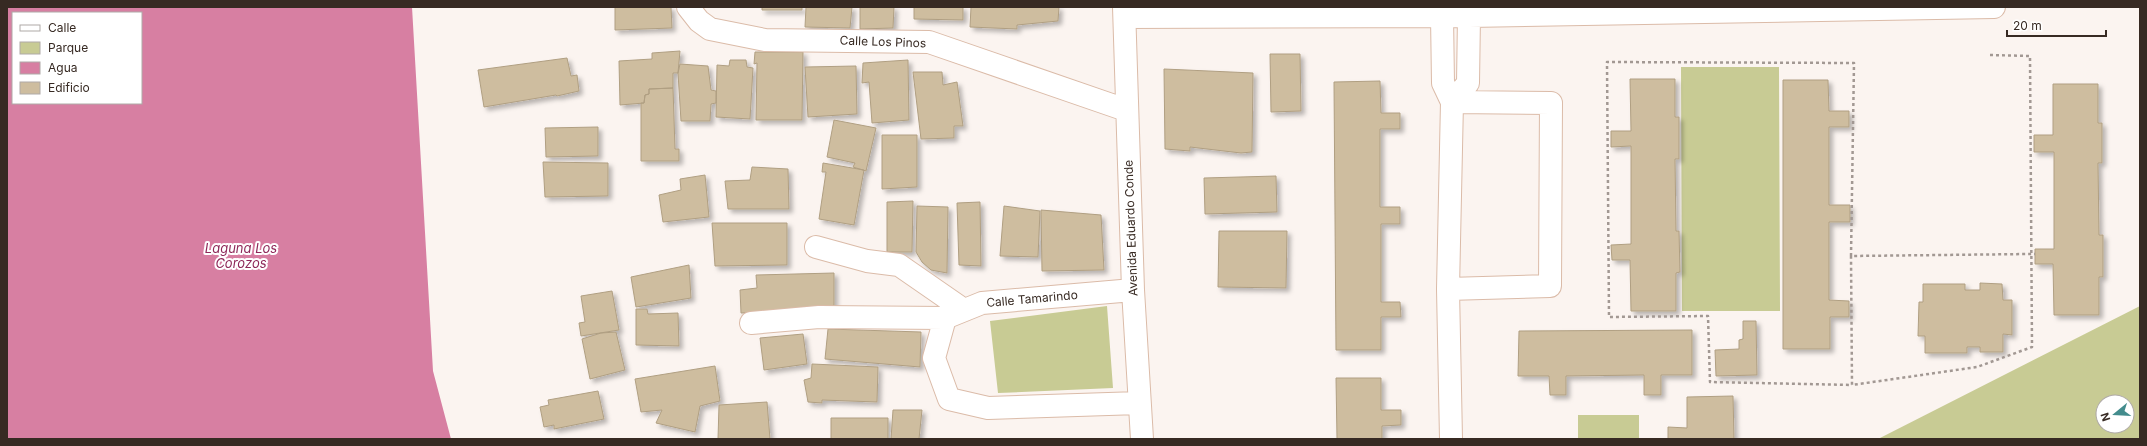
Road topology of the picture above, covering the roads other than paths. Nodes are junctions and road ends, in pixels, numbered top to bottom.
1 (688, 7) edge
2 (1994, 7) edge
3 (1125, 12) edge
4 (1442, 16) junction
5 (1469, 16) junction
6 (1452, 102) junction
7 (1126, 110) junction
8 (816, 247) dead end
9 (1448, 289) junction
10 (1133, 290) junction
11 (954, 314) junction
12 (751, 323) dead end
13 (1139, 403) junction
14 (1142, 439) edge
15 (1451, 439) edge

1 - 7 street, Calle Los Pinos
2 - 5 street
3 - 4 street
3 - 7 street, Avenida Eduardo Conde
4 - 5 street
4 - 6 street
5 - 6 street
6 - 9 street
6 - 9 street
7 - 10 street, Avenida Eduardo Conde
8 - 11 street
9 - 15 street
10 - 11 street, Calle Tamarindo
10 - 13 street, Avenida Eduardo Conde
11 - 12 street
11 - 13 street
13 - 14 street, Avenida Eduardo Conde

